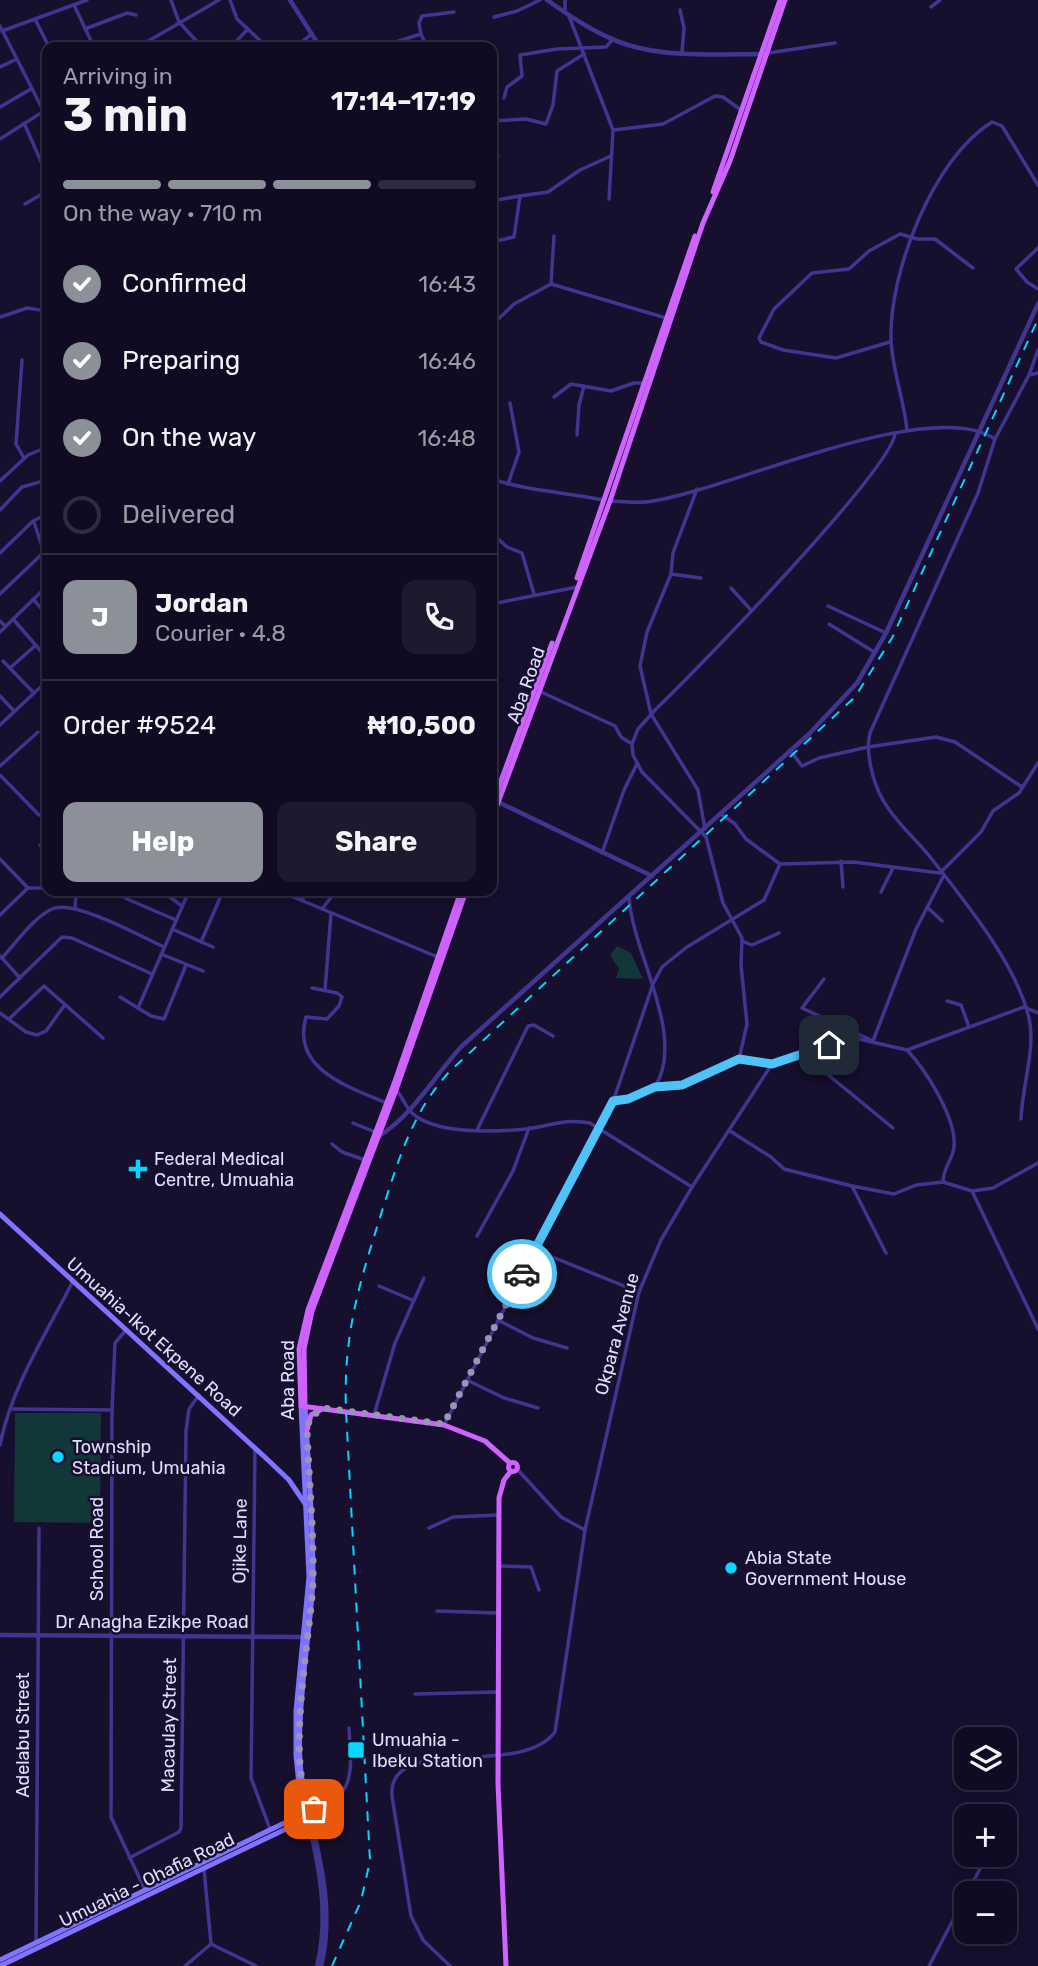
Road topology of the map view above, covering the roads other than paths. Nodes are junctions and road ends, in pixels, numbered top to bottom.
1 (87, 0) edge
2 (171, 0) edge
3 (219, 0) edge
4 (230, 0) edge
5 (290, 0) edge
6 (540, 0) edge
7 (547, 0) edge
8 (565, 0) edge
9 (783, 0) edge
10 (940, 0) edge
11 (75, 5) junction
12 (931, 7) dead end
13 (680, 10) dead end
14 (454, 12) dead end
15 (567, 12) junction
16 (136, 15) dead end
17 (494, 17) dead end
18 (35, 19) junction
19 (179, 22) junction
20 (0, 26) edge
21 (85, 29) junction
22 (247, 30) junction
23 (2, 31) junction
24 (312, 34) junction
25 (421, 34) junction
26 (613, 39) junction
27 (47, 42) edge
28 (92, 42) edge
29 (149, 42) edge
30 (197, 42) edge
31 (236, 42) edge
32 (261, 42) edge
33 (302, 42) edge
34 (317, 42) edge
35 (393, 42) edge
36 (425, 42) edge
37 (835, 43) dead end
38 (581, 47) junction
39 (682, 52) junction
40 (584, 54) junction
41 (764, 54) junction
42 (17, 59) junction
43 (0, 66) edge
44 (32, 89) junction
45 (503, 98) dead end
46 (0, 107) edge
47 (42, 107) edge
48 (742, 111) junction
49 (42, 112) edge
50 (497, 121) edge
51 (24, 123) junction
52 (613, 130) junction
53 (0, 139) edge
54 (611, 156) junction
55 (42, 164) edge
56 (1038, 184) edge
57 (42, 194) edge
58 (520, 196) junction
59 (609, 199) dead end
60 (497, 200) edge
61 (25, 204) dead end
62 (707, 210) junction
63 (554, 236) dead end
64 (913, 236) junction
65 (497, 241) edge
66 (1038, 248) edge
67 (973, 268) dead end
68 (551, 284) junction
69 (1038, 289) edge
70 (1038, 304) edge
71 (42, 310) edge
72 (0, 317) edge
73 (666, 318) junction
74 (497, 320) edge
75 (891, 342) junction
76 (1038, 351) edge
77 (22, 360) dead end
78 (1032, 366) junction
79 (1038, 371) edge
80 (1029, 375) junction
81 (645, 383) junction
82 (584, 386) junction
83 (554, 397) dead end
84 (510, 403) dead end
85 (907, 429) junction
86 (979, 430) junction
87 (895, 433) junction
88 (577, 435) dead end
89 (995, 439) junction
90 (42, 449) edge
91 (24, 458) junction
92 (0, 481) edge
93 (42, 481) edge
94 (497, 481) edge
95 (508, 484) junction
96 (697, 489) junction
97 (608, 500) junction
98 (0, 510) edge
99 (42, 516) edge
100 (33, 521) junction
101 (497, 538) edge
102 (42, 550) edge
103 (0, 553) edge
104 (42, 554) edge
105 (671, 574) junction
106 (701, 578) dead end
107 (731, 588) dead end
108 (42, 591) edge
109 (574, 591) junction
110 (0, 594) edge
111 (534, 594) junction
112 (33, 600) junction
113 (497, 603) edge
114 (828, 606) dead end
115 (750, 609) junction
116 (42, 610) edge
117 (13, 619) junction
118 (0, 621) edge
119 (829, 624) dead end
120 (5, 626) junction
121 (0, 632) edge
122 (886, 633) junction
123 (555, 640) junction
124 (36, 645) junction
125 (42, 652) edge
126 (876, 654) junction
127 (3, 661) dead end
128 (10, 668) junction
129 (42, 686) edge
130 (539, 691) junction
131 (34, 693) junction
132 (0, 696) edge
133 (14, 711) junction
134 (651, 714) junction
135 (0, 725) edge
136 (38, 732) dead end
137 (632, 744) junction
138 (868, 747) junction
139 (790, 750) junction
140 (1038, 763) edge
141 (637, 764) junction
142 (0, 766) edge
143 (0, 775) edge
144 (1022, 787) junction
145 (497, 794) edge
146 (497, 795) edge
147 (497, 803) edge
148 (721, 814) junction
149 (38, 815) dead end
150 (704, 830) junction
151 (602, 853) junction
152 (0, 859) edge
153 (841, 861) junction
154 (780, 864) junction
155 (893, 868) junction
156 (941, 875) junction
157 (652, 876) junction
158 (843, 887) dead end
159 (28, 888) junction
160 (42, 888) edge
161 (881, 892) dead end
162 (76, 896) edge
163 (123, 896) edge
164 (169, 896) edge
165 (187, 896) edge
166 (221, 896) edge
167 (291, 896) edge
168 (303, 896) edge
169 (332, 896) edge
170 (462, 896) edge
171 (628, 897) junction
172 (303, 900) junction
173 (0, 906) edge
174 (182, 906) junction
175 (927, 906) junction
176 (75, 909) junction
177 (322, 909) junction
178 (4, 911) junction
179 (331, 913) junction
180 (0, 915) edge
181 (730, 919) junction
182 (176, 920) junction
183 (943, 921) dead end
184 (172, 929) junction
185 (779, 933) dead end
186 (742, 941) junction
187 (201, 942) junction
188 (164, 947) junction
189 (213, 947) dead end
190 (161, 954) junction
191 (1, 957) edge
192 (439, 958) junction
193 (186, 965) junction
194 (203, 971) dead end
195 (152, 974) junction
196 (20, 978) junction
197 (824, 979) dead end
198 (653, 984) junction
199 (312, 988) dead end
200 (325, 990) junction
201 (0, 997) edge
202 (120, 997) dead end
203 (947, 1001) dead end
204 (64, 1006) junction
205 (1024, 1007) junction
206 (138, 1008) junction
207 (0, 1013) edge
208 (1038, 1013) edge
209 (10, 1018) junction
210 (969, 1027) junction
211 (553, 1036) dead end
212 (103, 1038) dead end
213 (873, 1041) junction
214 (907, 1050) junction
215 (804, 1055) junction
216 (739, 1059) junction
217 (772, 1064) junction
218 (655, 1087) junction
219 (396, 1090) junction
220 (613, 1101) junction
221 (387, 1103) junction
222 (410, 1111) junction
223 (1021, 1119) dead end
224 (353, 1123) dead end
225 (600, 1126) junction
226 (529, 1128) junction
227 (893, 1128) dead end
228 (477, 1130) junction
229 (730, 1131) junction
230 (377, 1135) junction
231 (332, 1144) dead end
232 (365, 1160) junction
233 (1038, 1163) edge
234 (943, 1182) junction
235 (852, 1186) junction
236 (692, 1187) junction
237 (972, 1191) junction
238 (0, 1214) edge
239 (477, 1236) dead end
240 (535, 1250) junction
241 (886, 1253) dead end
242 (327, 1265) junction
243 (424, 1278) dead end
244 (72, 1283) junction
245 (379, 1286) dead end
246 (639, 1292) junction
247 (412, 1300) junction
248 (498, 1320) junction
249 (1038, 1329) edge
250 (126, 1330) junction
251 (567, 1348) dead end
252 (467, 1380) junction
253 (304, 1387) junction
254 (198, 1395) junction
255 (303, 1406) junction
256 (324, 1408) junction
257 (538, 1408) dead end
258 (11, 1409) junction
259 (112, 1410) junction
260 (374, 1415) junction
261 (444, 1424) junction
262 (307, 1430) junction
263 (0, 1445) edge
264 (255, 1448) junction
265 (514, 1470) junction
266 (304, 1479) junction
267 (293, 1482) junction
268 (307, 1489) junction
269 (298, 1491) junction
270 (306, 1505) junction
271 (498, 1515) junction
272 (38, 1528) dead end
273 (429, 1528) dead end
274 (585, 1530) junction
275 (498, 1566) junction
276 (539, 1590) dead end
277 (437, 1611) dead end
278 (498, 1614) junction
279 (0, 1635) edge
280 (38, 1636) junction
281 (110, 1636) junction
282 (184, 1636) junction
283 (253, 1636) junction
284 (306, 1637) junction
285 (497, 1692) junction
286 (415, 1694) dead end
287 (349, 1728) dead end
288 (498, 1758) junction
289 (315, 1812) junction
290 (302, 1813) junction
291 (309, 1824) junction
292 (271, 1831) junction
293 (129, 1858) junction
294 (204, 1869) junction
295 (146, 1891) junction
296 (954, 1917) edge
297 (36, 1943) junction
298 (211, 1944) junction
299 (0, 1963) edge
300 (185, 1966) edge
301 (256, 1966) edge
302 (319, 1966) edge
303 (450, 1966) edge
304 (506, 1966) edge
305 (929, 1966) edge

1 - 11 street
2 - 19 street
3 - 19 street
4 - 22 street
5 - 24 street
6 - 17 street
7 - 15 street
8 - 15 street
9 - 41 main road
10 - 12 street
11 - 18 street
11 - 21 street
13 - 39 street
14 - 25 street
15 - 26 street
15 - 38 street
16 - 21 street
18 - 23 street
18 - 27 street
19 - 29 street
19 - 30 street
20 - 23 street
21 - 28 street
22 - 31 street
22 - 32 street
23 - 42 street
24 - 33 street
24 - 34 street
25 - 35 street
25 - 36 street
26 - 38 street
26 - 39 street
37 - 41 street
38 - 40 street
38 - 45 street
39 - 41 street
40 - 50 street
40 - 52 street
41 - 48 main road
41 - 62 main road
42 - 43 street
42 - 44 street
44 - 46 street
44 - 47 street
48 - 52 street
48 - 62 main road
49 - 51 street
51 - 53 street
51 - 55 street
52 - 54 street
54 - 58 street
54 - 59 street
56 - 64 street
57 - 61 street
58 - 60 street
58 - 65 street
62 - 73 main road
62 - 97 main road
63 - 68 street
64 - 67 street
64 - 75 street
64 - 75 street
66 - 69 street
68 - 73 street
68 - 74 street
70 - 86 street
71 - 72 street
73 - 81 main road
75 - 85 street
76 - 78 street
77 - 91 street
78 - 79 street
78 - 80 street
79 - 80 street
80 - 89 street
81 - 82 street
81 - 97 main road
82 - 83 street
82 - 88 street
84 - 95 street
85 - 86 street
85 - 87 street
86 - 89 street
86 - 122 street
87 - 96 street
87 - 115 street
89 - 138 street
90 - 91 street
91 - 92 street
93 - 98 street
94 - 95 street
95 - 97 street
96 - 97 street
96 - 105 street
97 - 109 main road
99 - 100 street
100 - 102 street
100 - 103 street
101 - 111 street
104 - 110 street
105 - 106 street
105 - 134 street
107 - 115 street
108 - 112 street
109 - 111 street
109 - 123 main road
111 - 113 street
112 - 116 street
112 - 117 street
114 - 122 street
115 - 134 street
117 - 120 street
117 - 124 street
118 - 120 street
119 - 126 street
120 - 121 street
122 - 126 street
123 - 130 main road, Aba Road
123 - 145 main road, Aba Road
124 - 125 street
124 - 128 street
126 - 139 street
127 - 128 street
128 - 131 street
129 - 131 street
130 - 137 street
130 - 146 main road, Aba Road
131 - 133 street
132 - 133 street
133 - 135 street
134 - 137 street
134 - 150 street
136 - 142 street
137 - 141 street
138 - 139 street
138 - 144 street
138 - 156 street
139 - 148 street
140 - 144 street
141 - 150 street
141 - 151 street
143 - 149 street
144 - 156 street
147 - 151 street
148 - 150 street
148 - 154 street
150 - 157 street
150 - 181 street
151 - 157 street
152 - 159 street
153 - 154 street
153 - 155 street
153 - 158 street
154 - 181 street
155 - 156 street
155 - 161 street
156 - 175 street
156 - 205 street
157 - 171 street
159 - 160 street
159 - 178 street
162 - 176 street
163 - 182 street
164 - 174 street
165 - 174 street
166 - 187 street
167 - 172 street
168 - 172 street
169 - 177 street
170 - 192 main road, Aba Road
171 - 198 street
171 - 222 street
172 - 177 street
173 - 178 street
174 - 182 street
175 - 183 street
175 - 213 street
176 - 188 street
176 - 191 street
177 - 179 street
178 - 180 street
179 - 192 street
179 - 200 street
181 - 186 street
181 - 198 street
182 - 184 street
184 - 187 street
184 - 188 street
185 - 186 street
186 - 216 street
187 - 189 street
188 - 190 street
190 - 193 street
190 - 195 street
191 - 196 street
192 - 219 main road, Aba Road
192 - 221 main road, Aba Road
193 - 194 street
193 - 206 street
195 - 196 street
195 - 206 street
196 - 201 street
197 - 213 street
198 - 218 street
198 - 220 street
199 - 200 street
200 - 221 street
202 - 206 street
203 - 210 street
204 - 209 street
204 - 209 street
204 - 212 street
205 - 208 street
205 - 210 street
205 - 223 street
207 - 209 street
210 - 214 street
211 - 228 street
213 - 214 street
213 - 215 street
214 - 234 street
215 - 217 street
215 - 227 street
216 - 217 street
216 - 218 street
217 - 229 street, Okpara Avenue
218 - 220 street
219 - 222 street
219 - 230 main road, Aba Road
220 - 225 street
221 - 230 main road, Aba Road
222 - 228 street
222 - 230 street
224 - 230 street
225 - 226 street
225 - 236 street
225 - 240 street
226 - 228 street
226 - 239 street
229 - 235 street
229 - 236 street, Okpara Avenue
230 - 232 main road, Aba Road
230 - 242 main road, Aba Road
231 - 232 street
232 - 242 main road, Aba Road
233 - 237 street
234 - 235 street
234 - 237 street
235 - 241 street
236 - 246 street, Okpara Avenue
237 - 249 street
238 - 244 main road, Umuahia-Ikot Ekpene Road
240 - 246 street
240 - 248 street
242 - 253 main road, Aba Road
242 - 255 main road, Aba Road
243 - 247 street
244 - 250 main road, Umuahia-Ikot Ekpene Road
244 - 258 street
245 - 247 street
246 - 274 street, Okpara Avenue
247 - 260 street
248 - 251 street
248 - 252 street
250 - 254 main road, Umuahia-Ikot Ekpene Road
250 - 259 street, School Road
252 - 257 street
252 - 261 street
253 - 255 main road, Aba Road
253 - 256 main road
254 - 264 main road, Umuahia-Ikot Ekpene Road
254 - 282 street, Macaulay Street
255 - 256 main road
255 - 262 main road, Aba Road
255 - 266 main road, Aba Road
256 - 260 main road
256 - 262 main road
258 - 259 street
258 - 263 street
259 - 281 street, School Road
260 - 261 main road
261 - 265 main road
262 - 268 main road, Aba Road
264 - 267 main road, Umuahia-Ikot Ekpene Road
264 - 283 street, Ojike Lane
265 - 271 main road
265 - 274 street
266 - 267 main road
266 - 268 main road, Aba Road
267 - 268 main road
267 - 269 main road, Umuahia-Ikot Ekpene Road
268 - 269 main road
268 - 270 main road, Aba Road
268 - 284 main road, Aba Road
269 - 270 main road, Umuahia-Ikot Ekpene Road
270 - 284 main road, Aba Road
271 - 273 street
271 - 275 main road
272 - 280 street, Adelabu Street
274 - 288 street, Okpara Avenue
275 - 276 street
275 - 278 main road
277 - 278 street
278 - 285 main road
279 - 280 street, Dr Anagha Ezikpe Road
280 - 281 street, Dr Anagha Ezikpe Road
280 - 297 street, Adelabu Street
281 - 282 street, Dr Anagha Ezikpe Road
281 - 293 street, School Road
282 - 283 street, Dr Anagha Ezikpe Road
282 - 293 street, Macaulay Street
283 - 284 street, Dr Anagha Ezikpe Road
283 - 292 street, Ojike Lane
284 - 289 main road, Aba Road
284 - 290 main road, Aba Road
285 - 286 street
285 - 288 main road
287 - 289 street
288 - 303 street, Okpara Avenue
288 - 304 main road
289 - 290 main road, Umuahia - Ohafia Road
289 - 291 main road
290 - 291 main road
290 - 292 main road, Umuahia - Ohafia Road
291 - 294 main road, Umuahia - Ohafia Road
291 - 302 street
292 - 295 main road, Umuahia - Ohafia Road
293 - 295 street, School Road
294 - 298 street
294 - 299 main road, Umuahia - Ohafia Road
295 - 297 main road, Umuahia - Ohafia Road
296 - 305 street
297 - 299 main road, Umuahia - Ohafia Road
298 - 300 street
298 - 301 street

